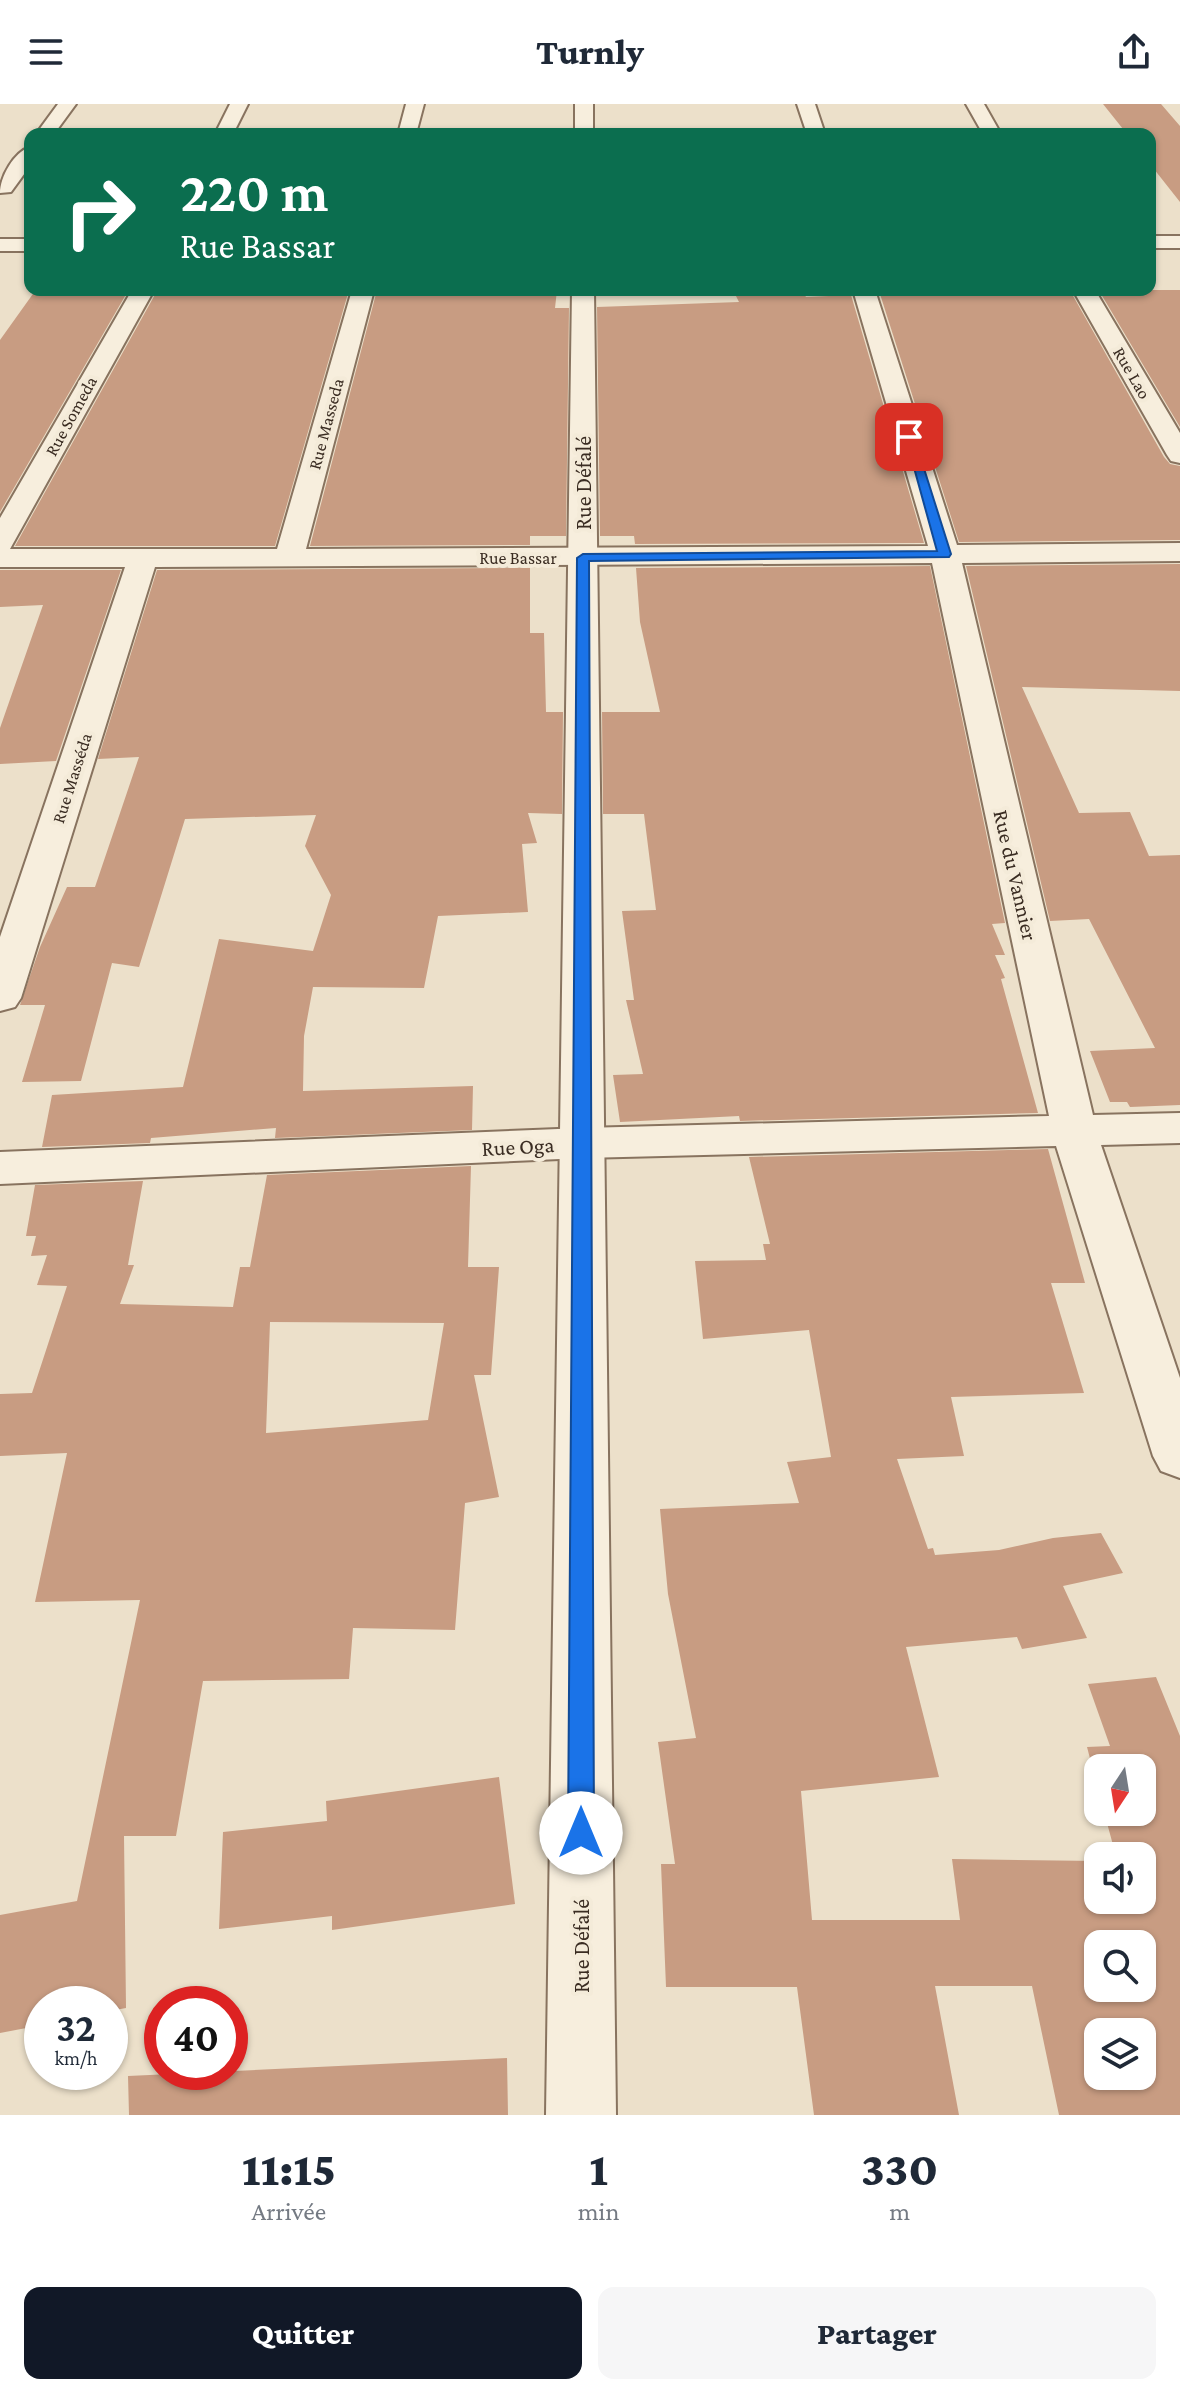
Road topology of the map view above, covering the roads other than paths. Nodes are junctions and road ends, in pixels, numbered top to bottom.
1 (67, 104) edge
2 (239, 104) edge
3 (415, 104) edge
4 (584, 104) edge
5 (806, 104) edge
6 (975, 104) edge
7 (49, 128) edge
8 (227, 128) edge
9 (409, 128) edge
10 (584, 128) edge
11 (814, 128) edge
12 (989, 128) edge
13 (24, 161) edge
14 (4, 188) dead end
15 (1156, 242) edge
16 (1180, 242) edge
17 (0, 245) edge
18 (24, 245) edge
19 (140, 296) edge
20 (361, 296) edge
21 (583, 296) edge
22 (866, 296) edge
23 (1087, 296) edge
24 (1180, 455) edge
25 (0, 543) edge
26 (1180, 552) edge
27 (945, 554) junction
28 (0, 558) edge
29 (143, 558) junction
30 (289, 558) junction
31 (583, 558) junction
32 (0, 998) edge
33 (1180, 1128) edge
34 (1074, 1131) junction
35 (583, 1143) junction
36 (0, 1168) edge
37 (1180, 1456) edge
38 (581, 2115) edge

1 - 7 street
2 - 8 street
3 - 9 street
4 - 10 street
5 - 11 street
6 - 12 street
13 - 14 street
15 - 16 street
17 - 18 street
19 - 25 street, Rue Someda
20 - 30 street, Rue Masseda
21 - 31 street, Rue Défalé
22 - 27 street, Rue du Vannier
23 - 24 street, Rue Lao
26 - 27 street, Rue Bassar
27 - 31 street, Rue Bassar
27 - 34 street, Rue du Vannier
28 - 29 street, Rue Bassar
29 - 30 street, Rue Bassar
29 - 32 street, Rue Masséda
30 - 31 street, Rue Bassar
31 - 35 street, Rue Défalé
33 - 34 street, Rue Oga
34 - 35 street, Rue Oga
34 - 37 street, Rue du Vannier
35 - 36 street, Rue Oga
35 - 38 street, Rue Défalé

